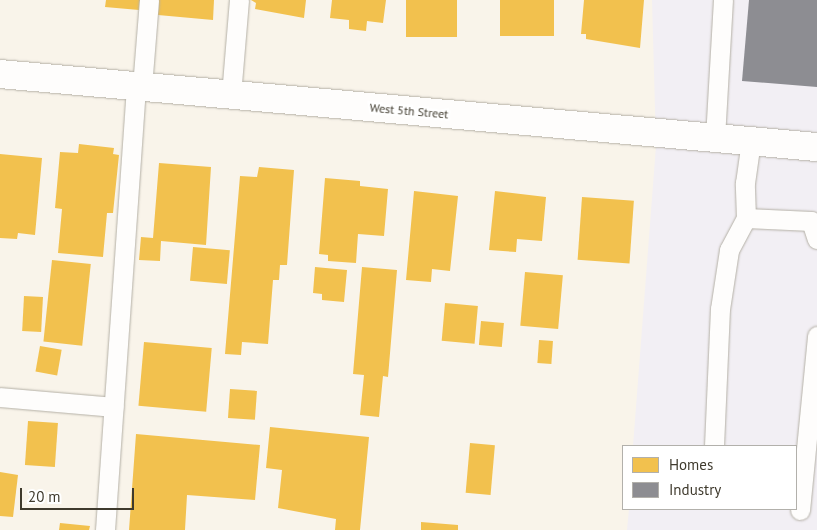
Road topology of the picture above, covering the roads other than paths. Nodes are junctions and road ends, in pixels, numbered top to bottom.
1 (150, 0) edge
2 (238, 0) edge
3 (723, 0) edge
4 (0, 74) edge
5 (139, 86) junction
6 (231, 95) junction
7 (715, 138) junction
8 (751, 141) junction
9 (817, 147) edge
10 (746, 218) junction
11 (817, 239) edge
12 (817, 336) edge
13 (0, 397) edge
14 (114, 407) junction
15 (714, 445) edge
16 (803, 510) edge
17 (105, 530) edge

1 - 5 lane
2 - 6 lane
3 - 7 lane
4 - 5 street, West 5th Street
5 - 6 street, West 5th Street
5 - 14 lane
6 - 7 street, West 5th Street
7 - 8 street, West 5th Street
8 - 9 street, West 5th Street
8 - 10 lane
10 - 11 lane
10 - 15 lane
12 - 16 lane
13 - 14 lane
14 - 17 lane

